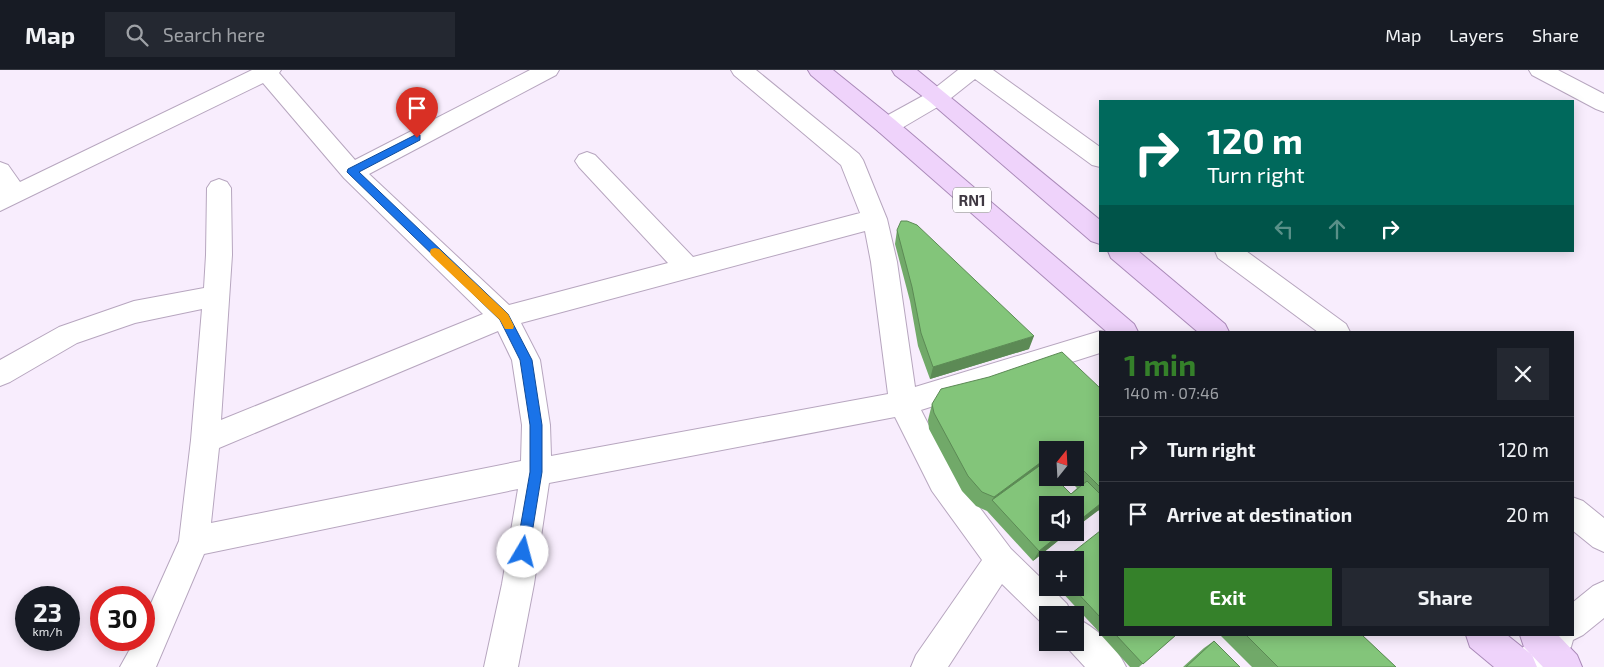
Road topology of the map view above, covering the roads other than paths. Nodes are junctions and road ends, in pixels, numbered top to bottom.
1 (548, 70) edge
2 (742, 70) edge
3 (819, 70) edge
4 (903, 70) edge
5 (972, 70) edge
6 (978, 70) edge
7 (1540, 70) edge
8 (268, 71) edge
9 (938, 97) junction
10 (1604, 104) edge
11 (887, 126) junction
12 (1099, 158) edge
13 (587, 161) dead end
14 (0, 171) edge
15 (352, 172) junction
16 (219, 188) dead end
17 (8, 198) edge
18 (875, 219) junction
19 (1099, 233) edge
20 (1121, 252) edge
21 (1228, 252) edge
22 (688, 268) junction
23 (216, 296) junction
24 (504, 317) junction
25 (1124, 331) edge
26 (1215, 331) edge
27 (1336, 331) edge
28 (1099, 342) edge
29 (0, 374) edge
30 (903, 403) junction
31 (205, 440) junction
32 (536, 472) junction
33 (1574, 513) edge
34 (1604, 537) edge
35 (194, 541) junction
36 (1000, 560) junction
37 (1604, 597) edge
38 (1047, 606) edge
39 (1574, 622) edge
40 (1483, 636) edge
41 (1084, 643) edge
42 (137, 667) edge
43 (500, 667) edge
44 (928, 667) edge
45 (1109, 667) edge
46 (1520, 667) edge

1 - 15 street
2 - 18 street
3 - 11 main road, RN1
4 - 9 main road
5 - 9 street
6 - 12 street
7 - 10 street
8 - 15 street
8 - 17 street
9 - 11 street
9 - 19 main road
11 - 25 main road, RN1
13 - 22 street
14 - 17 street
15 - 24 street
16 - 23 street
18 - 22 street
18 - 30 street
20 - 26 main road
21 - 27 street
22 - 24 street
23 - 29 street
23 - 31 street
24 - 31 street
24 - 32 street
28 - 30 street
30 - 32 street
30 - 36 street
31 - 35 street
32 - 35 street
32 - 43 street
33 - 34 street
35 - 42 street
36 - 38 street
36 - 44 street
37 - 39 street
40 - 46 main road
41 - 45 street

